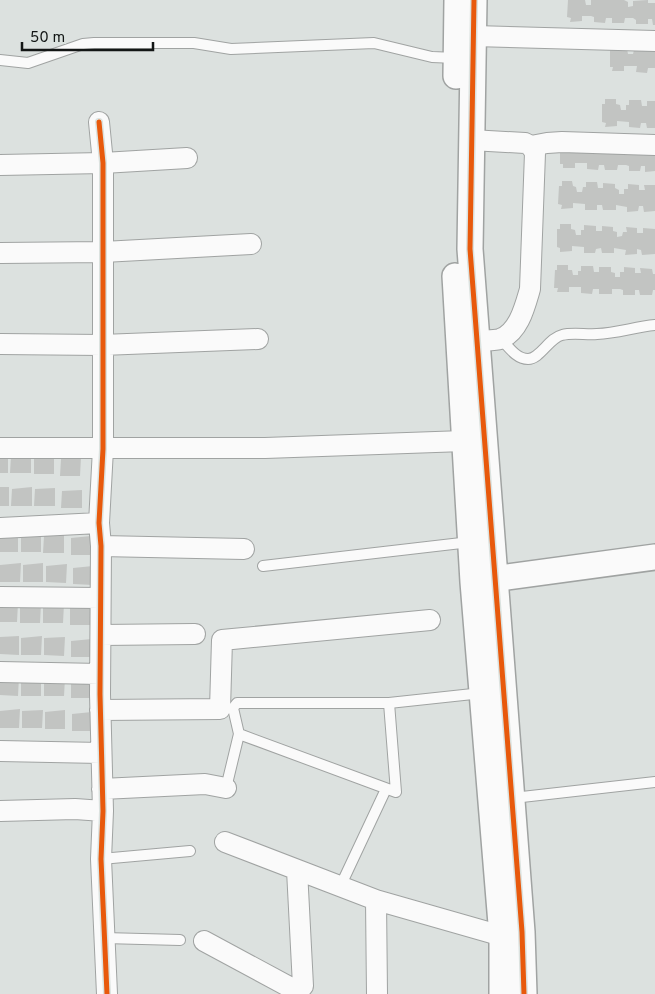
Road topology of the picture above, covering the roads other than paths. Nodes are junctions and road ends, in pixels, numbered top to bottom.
1 (457, 0) edge
2 (474, 0) edge
3 (655, 41) edge
4 (468, 51) junction
5 (0, 60) edge
6 (100, 122) dead end
7 (471, 140) junction
8 (655, 145) edge
9 (531, 146) junction
10 (187, 158) dead end
11 (102, 163) junction
12 (0, 165) edge
13 (251, 244) dead end
14 (103, 252) junction
15 (0, 253) edge
16 (655, 324) edge
17 (258, 339) dead end
18 (489, 340) junction
19 (0, 344) edge
20 (102, 345) junction
21 (464, 441) junction
22 (0, 448) edge
23 (103, 449) junction
24 (99, 523) junction
25 (0, 528) edge
26 (471, 542) junction
27 (102, 546) junction
28 (244, 549) dead end
29 (655, 557) edge
30 (263, 566) dead end
31 (484, 580) junction
32 (0, 597) edge
33 (100, 598) junction
34 (430, 620) dead end
35 (100, 634) junction
36 (195, 634) dead end
37 (0, 672) edge
38 (100, 674) junction
39 (482, 693) junction
40 (389, 703) junction
41 (100, 710) junction
42 (239, 734) junction
43 (0, 751) edge
44 (101, 753) junction
45 (655, 782) edge
46 (226, 788) joint
47 (386, 788) junction
48 (102, 789) junction
49 (512, 798) junction
50 (0, 810) edge
51 (103, 811) junction
52 (225, 842) dead end
53 (190, 851) dead end
54 (101, 859) junction
55 (297, 870) junction
56 (340, 887) junction
57 (376, 900) junction
58 (502, 936) junction
59 (104, 938) junction
60 (180, 940) dead end
61 (204, 941) dead end
62 (107, 994) edge
63 (376, 994) edge
64 (502, 994) edge
65 (524, 994) edge

1 - 4 street
2 - 4 street
3 - 4 street
4 - 5 lane
4 - 7 street
4 - 21 street
6 - 11 street
7 - 9 street
7 - 18 street
8 - 9 street
9 - 18 street
10 - 11 street
11 - 12 street
11 - 14 street
13 - 14 street
14 - 15 street
14 - 20 street
16 - 18 lane
17 - 20 street
18 - 31 street
19 - 20 street
20 - 23 street
21 - 23 street
21 - 26 street
22 - 23 street
23 - 24 street
24 - 25 street
24 - 27 street
26 - 30 lane
26 - 31 street
27 - 28 street
27 - 33 street
29 - 31 street
31 - 39 street
31 - 49 street
32 - 33 street
33 - 35 street
34 - 41 street
35 - 36 street
35 - 38 street
37 - 38 street
38 - 41 street
39 - 40 lane
39 - 58 street
40 - 42 lane
40 - 47 lane
41 - 44 street
42 - 46 lane
42 - 47 lane
43 - 44 street
44 - 48 street
45 - 49 lane
46 - 48 street
47 - 56 lane
48 - 51 street
49 - 65 street
50 - 51 street
51 - 54 street
52 - 55 street
53 - 54 lane
54 - 59 street
55 - 56 street
55 - 61 street
56 - 57 street
57 - 58 street
57 - 63 street
58 - 64 street
59 - 60 lane
59 - 62 street

